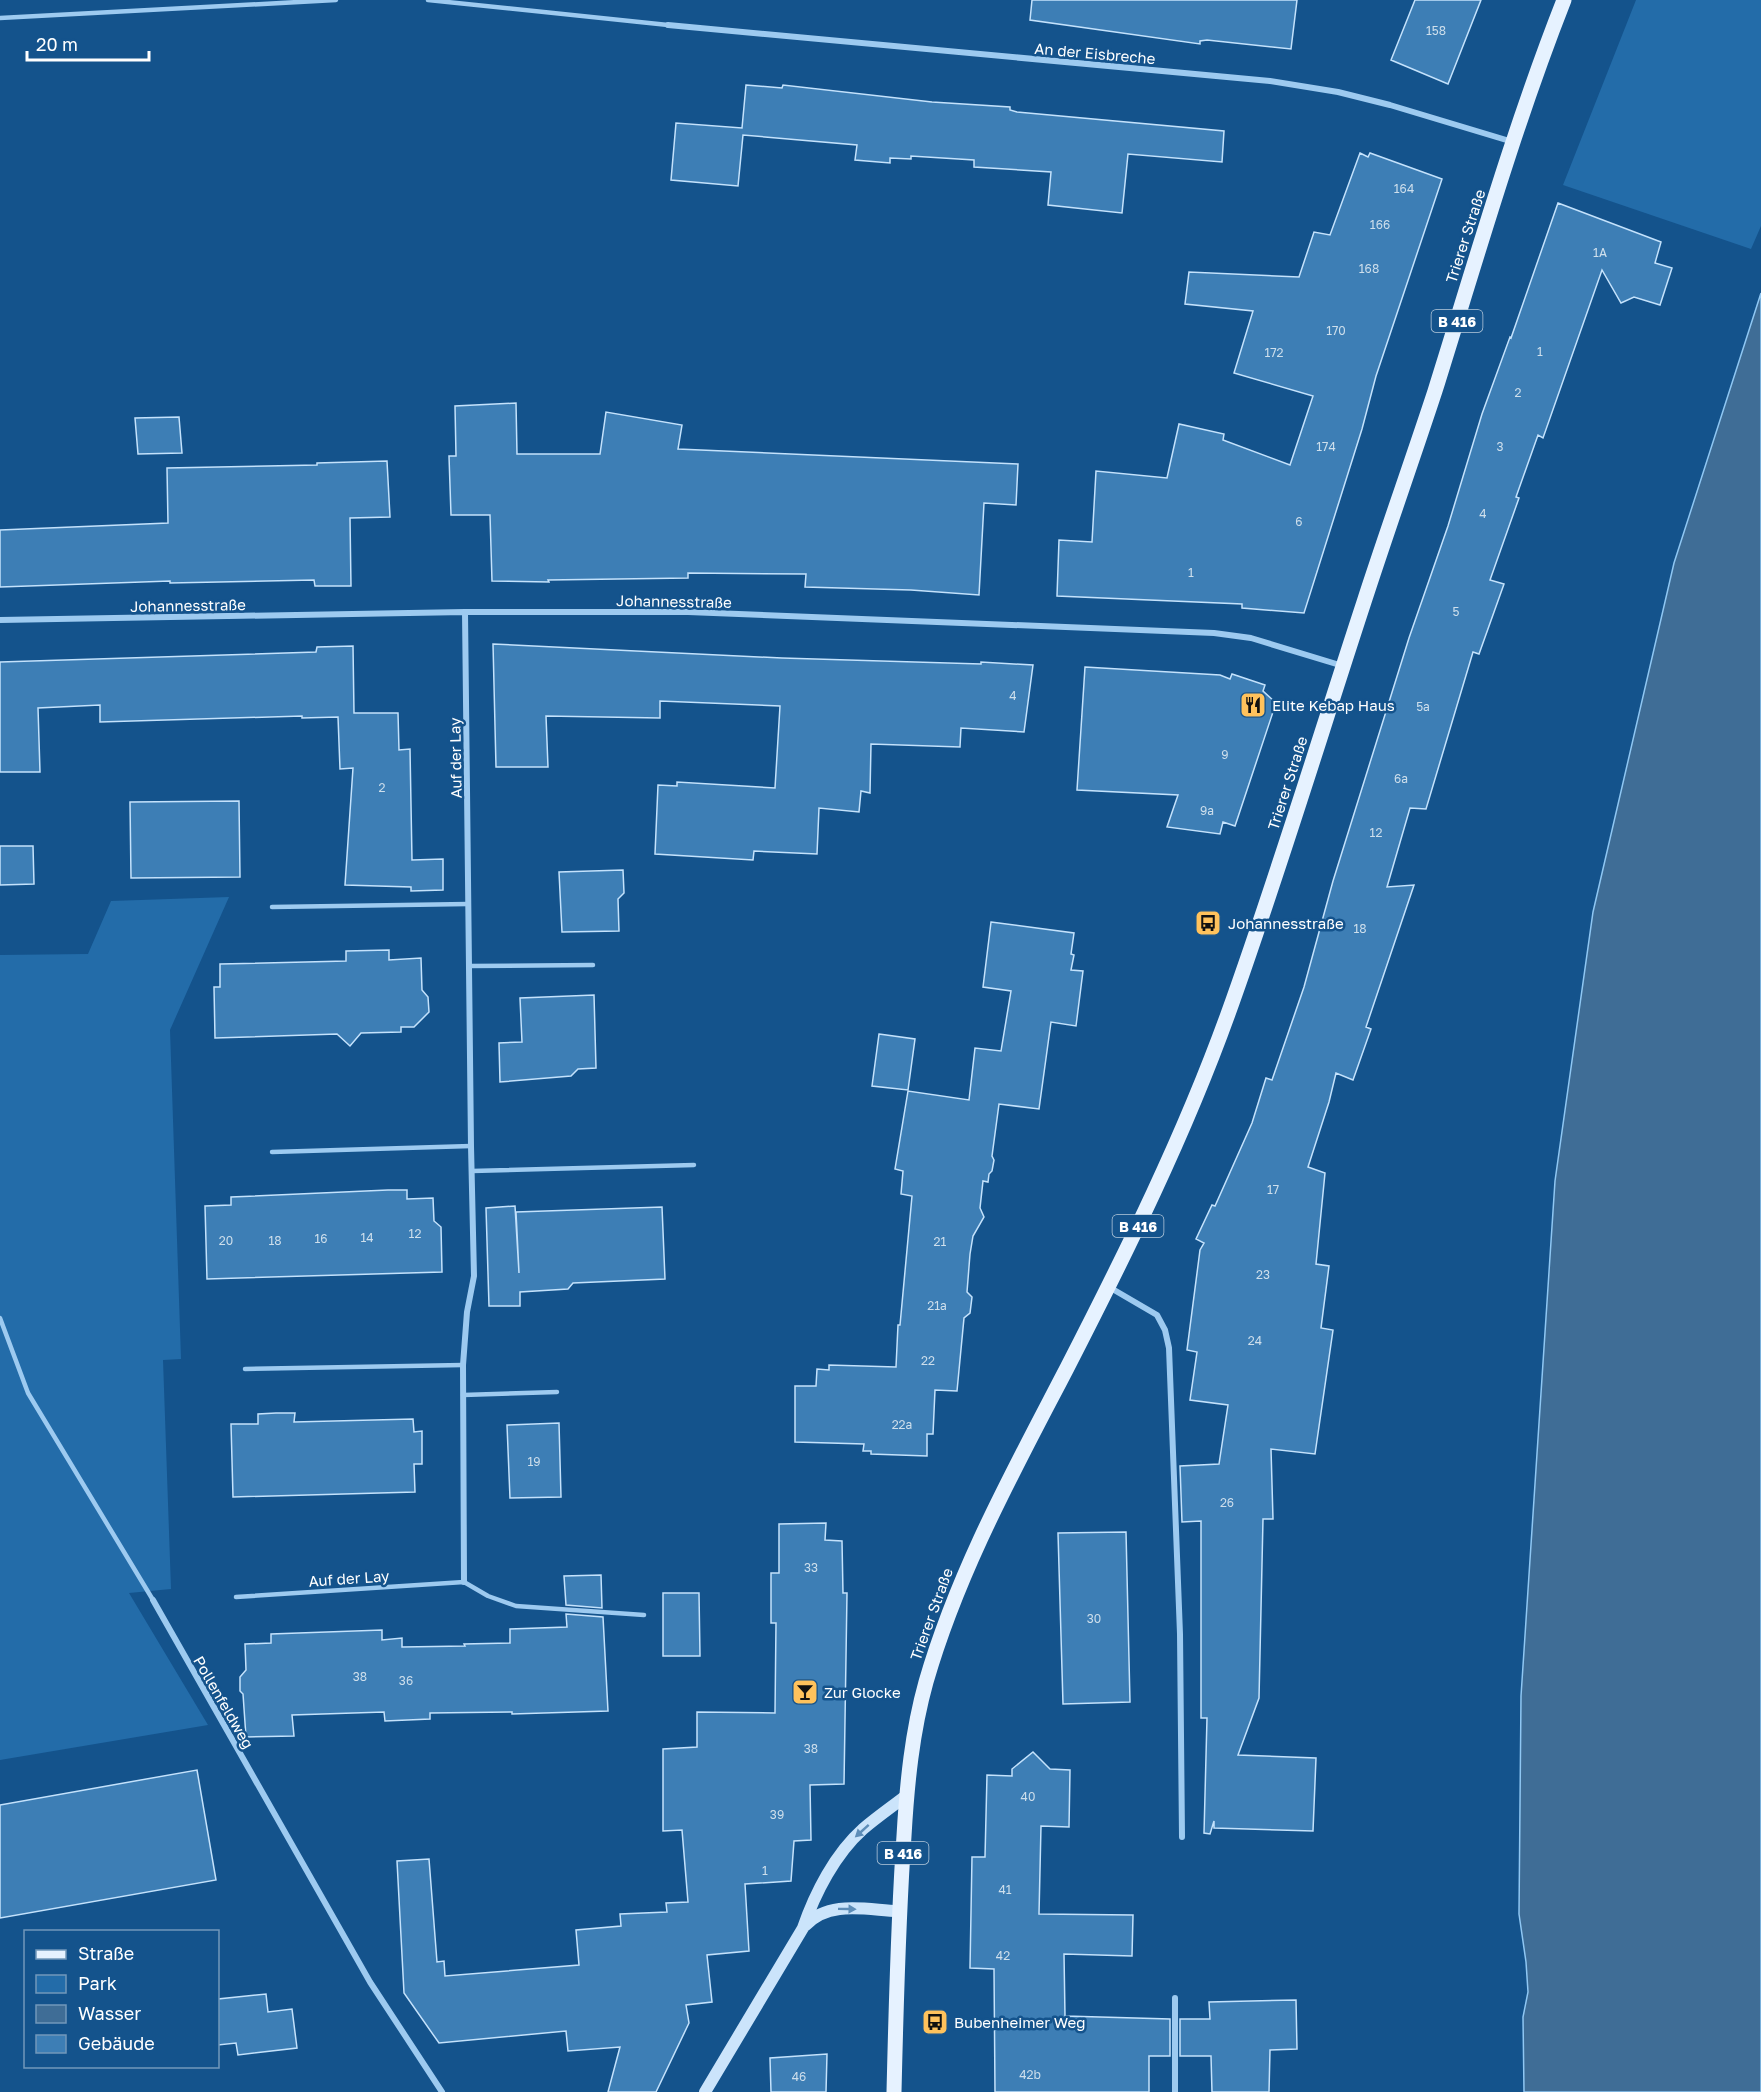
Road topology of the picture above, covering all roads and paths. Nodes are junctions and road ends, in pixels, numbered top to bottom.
1 (336, 0) edge
2 (428, 0) edge
3 (1564, 0) edge
4 (0, 18) edge
5 (668, 24) joint
6 (1513, 142) junction
7 (465, 612) junction
8 (0, 620) edge
9 (1344, 666) junction
10 (468, 904) junction
11 (272, 907) dead end
12 (593, 965) dead end
13 (470, 966) junction
14 (471, 1146) junction
15 (272, 1152) dead end
16 (694, 1165) dead end
17 (472, 1171) junction
18 (1109, 1287) junction
19 (0, 1318) edge
20 (463, 1365) junction
21 (245, 1369) dead end
22 (557, 1392) dead end
23 (463, 1395) junction
24 (464, 1582) junction
25 (236, 1597) dead end
26 (153, 1600) joint
27 (644, 1615) dead end
28 (907, 1795) junction
29 (1182, 1837) dead end
30 (898, 1911) junction
31 (803, 1928) junction
32 (1175, 1998) dead end
33 (442, 2092) edge
34 (705, 2092) edge
35 (894, 2092) edge
36 (1175, 2092) edge

1 - 4 lane
2 - 5 lane
3 - 6 main road, B 416
5 - 6 street, An der Eisbreche
6 - 9 main road, Trierer Straße / B 416
7 - 8 street, Johannesstraße
7 - 9 street, Johannesstraße
7 - 10 street, Auf der Lay
9 - 18 main road, Trierer Straße / B 416
10 - 11 lane
10 - 13 street, Auf der Lay
12 - 13 lane
13 - 14 street, Auf der Lay
14 - 15 lane
14 - 17 street, Auf der Lay
16 - 17 lane
17 - 20 street, Auf der Lay
18 - 28 main road, Trierer Straße / B 416
18 - 29 street
19 - 26 lane, Pollenfeldweg
20 - 21 lane
20 - 23 street, Auf der Lay
22 - 23 lane
23 - 24 street, Auf der Lay
24 - 25 lane, Auf der Lay
24 - 27 lane
26 - 33 street, Pollenfeldweg
28 - 30 main road, Trierer Straße / B 416
28 -> 31 street
31 -> 30 street
30 - 35 main road, Trierer Straße / B 416
31 - 34 street
32 - 36 street

